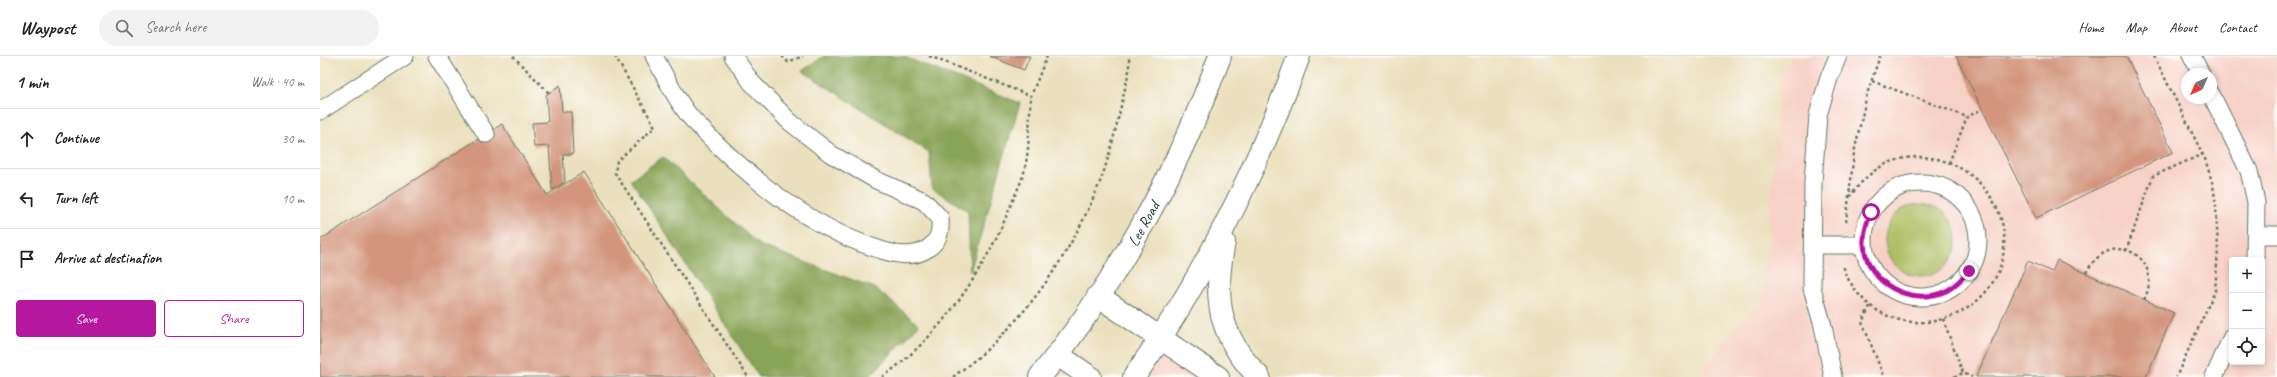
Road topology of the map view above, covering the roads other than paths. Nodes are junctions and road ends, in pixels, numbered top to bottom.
1 (405, 56) edge
2 (437, 56) edge
3 (654, 56) edge
4 (733, 56) edge
5 (1220, 56) edge
6 (1299, 56) edge
7 (1838, 56) edge
8 (2192, 56) edge
9 (2198, 68) edge
10 (2216, 104) edge
11 (320, 111) edge
12 (486, 134) dead end
13 (1228, 220) junction
14 (2256, 235) junction
15 (2277, 235) edge
16 (1813, 245) junction
17 (1864, 245) junction
18 (2255, 257) edge
19 (1098, 296) junction
20 (1162, 338) junction
21 (2229, 344) edge
22 (1058, 355) junction
23 (1040, 377) edge
24 (1090, 377) edge
25 (1134, 377) edge
26 (1218, 377) edge
27 (1259, 377) edge
28 (1833, 377) edge
29 (2214, 377) edge

1 - 11 lane
2 - 12 lane
3 - 4 lane
5 - 19 street, Lee Road
6 - 13 street
7 - 16 lane
8 - 9 lane
10 - 14 lane
13 - 20 street
13 - 27 street
14 - 15 lane
14 - 18 lane
16 - 17 lane
16 - 28 lane
17 - 17 lane
19 - 20 street
19 - 22 street, Lee Road
20 - 25 street
20 - 26 street
21 - 29 lane
22 - 23 street, Lee Road
22 - 24 street

